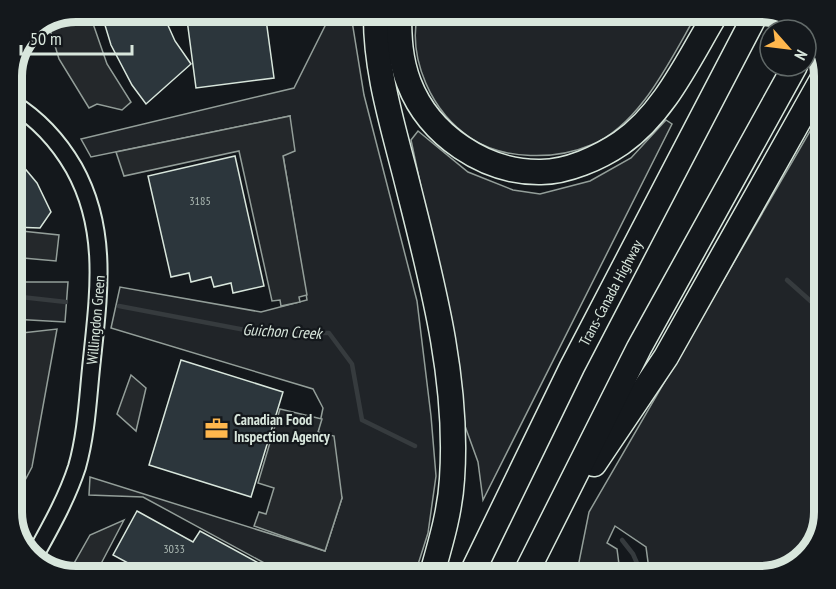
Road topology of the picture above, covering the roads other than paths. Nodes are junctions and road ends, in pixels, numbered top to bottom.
1 (376, 22) edge
2 (399, 22) edge
3 (711, 22) edge
4 (752, 22) edge
5 (788, 78) edge
6 (814, 94) edge
7 (23, 112) edge
8 (37, 550) edge
9 (536, 551) junction
10 (434, 566) edge
11 (475, 566) edge
12 (529, 566) edge

1 - 10 highway
2 - 3 highway
4 - 11 highway, Trans-Canada Highway
5 - 9 highway
6 - 9 highway
7 - 8 street, Willingdon Green
9 - 12 highway

